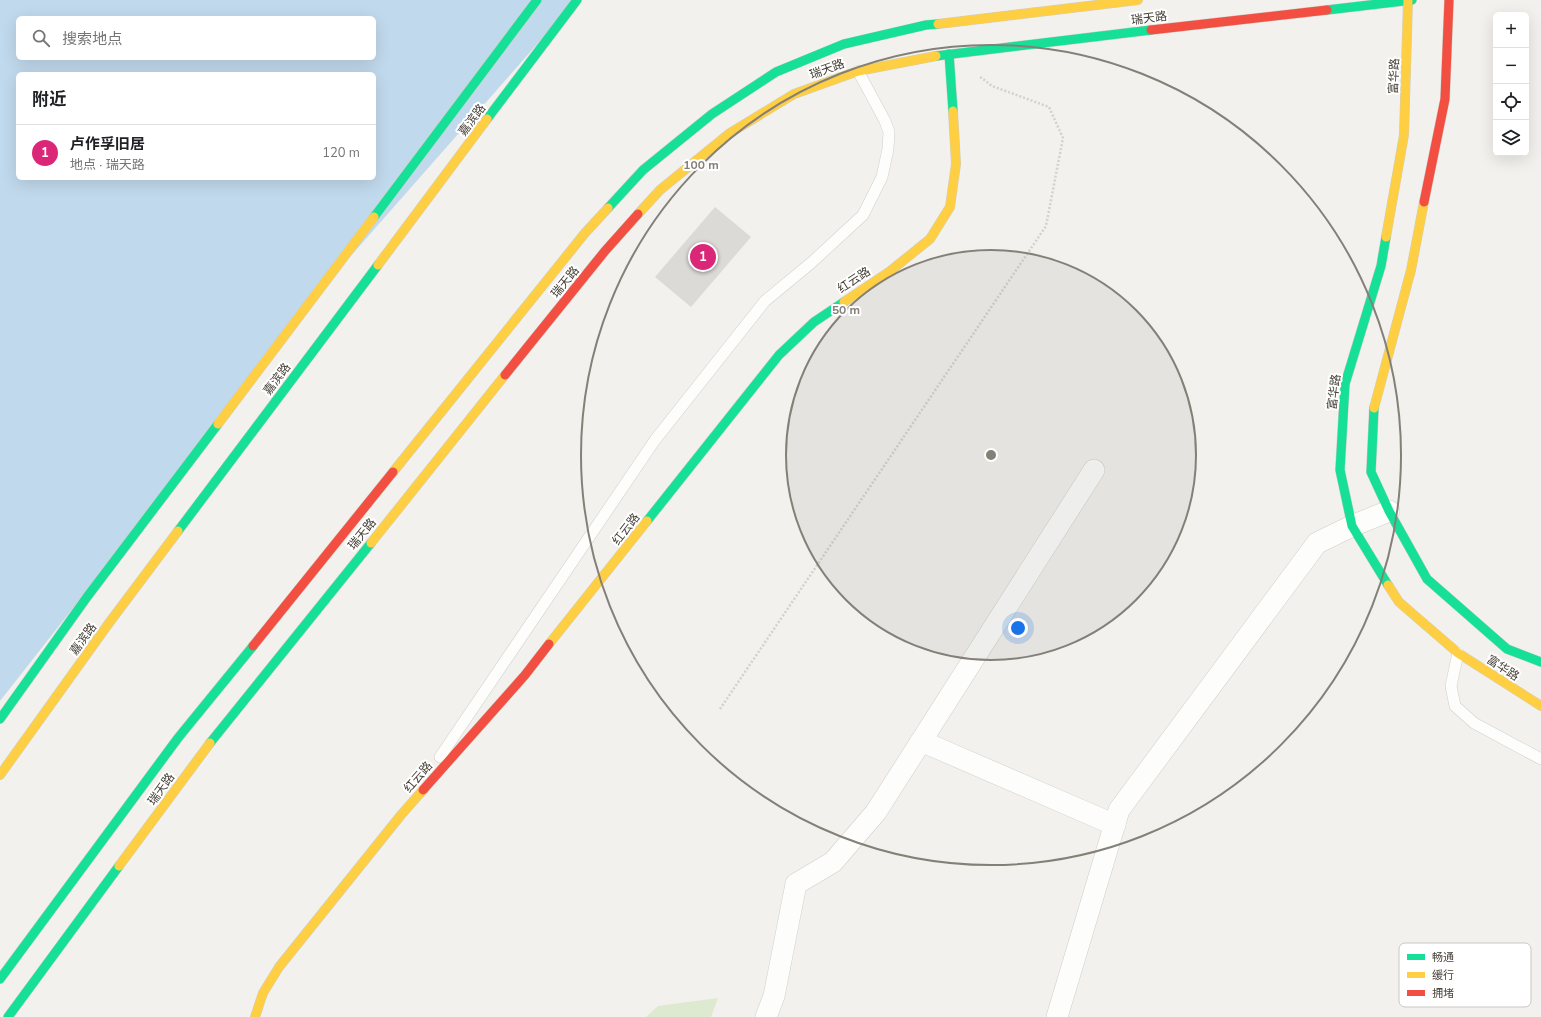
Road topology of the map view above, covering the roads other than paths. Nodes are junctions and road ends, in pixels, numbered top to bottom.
1 (537, 0) edge
2 (577, 0) edge
3 (1138, 0) edge
4 (1408, 0) edge
5 (1412, 0) edge
6 (1449, 0) edge
7 (949, 54) junction
8 (858, 71) junction
9 (1094, 470) dead end
10 (1389, 511) junction
11 (1352, 526) junction
12 (1458, 653) junction
13 (1541, 662) edge
14 (1541, 706) edge
15 (0, 719) edge
16 (921, 741) junction
17 (1541, 759) edge
18 (0, 775) edge
19 (401, 815) junction
20 (1115, 825) junction
21 (0, 979) edge
22 (8, 1017) edge
23 (255, 1017) edge
24 (766, 1017) edge
25 (1057, 1017) edge

1 - 15 main road, 嘉滨路
2 - 18 main road, 嘉滨路
3 - 21 main road, 瑞天路
4 - 5 main road, 瑞天路
4 - 7 main road, 瑞天路
4 - 11 main road, 富华路
6 - 10 main road, 富华路
7 - 8 main road, 瑞天路
7 - 19 main road, 红云路
8 - 19 lane
8 - 22 main road, 瑞天路
9 - 16 street
10 - 11 street
10 - 13 main road, 富华路
11 - 12 main road, 富华路
11 - 20 street
12 - 14 main road, 富华路
12 - 17 lane
16 - 20 street
16 - 24 street
19 - 23 main road, 红云路
20 - 25 street

